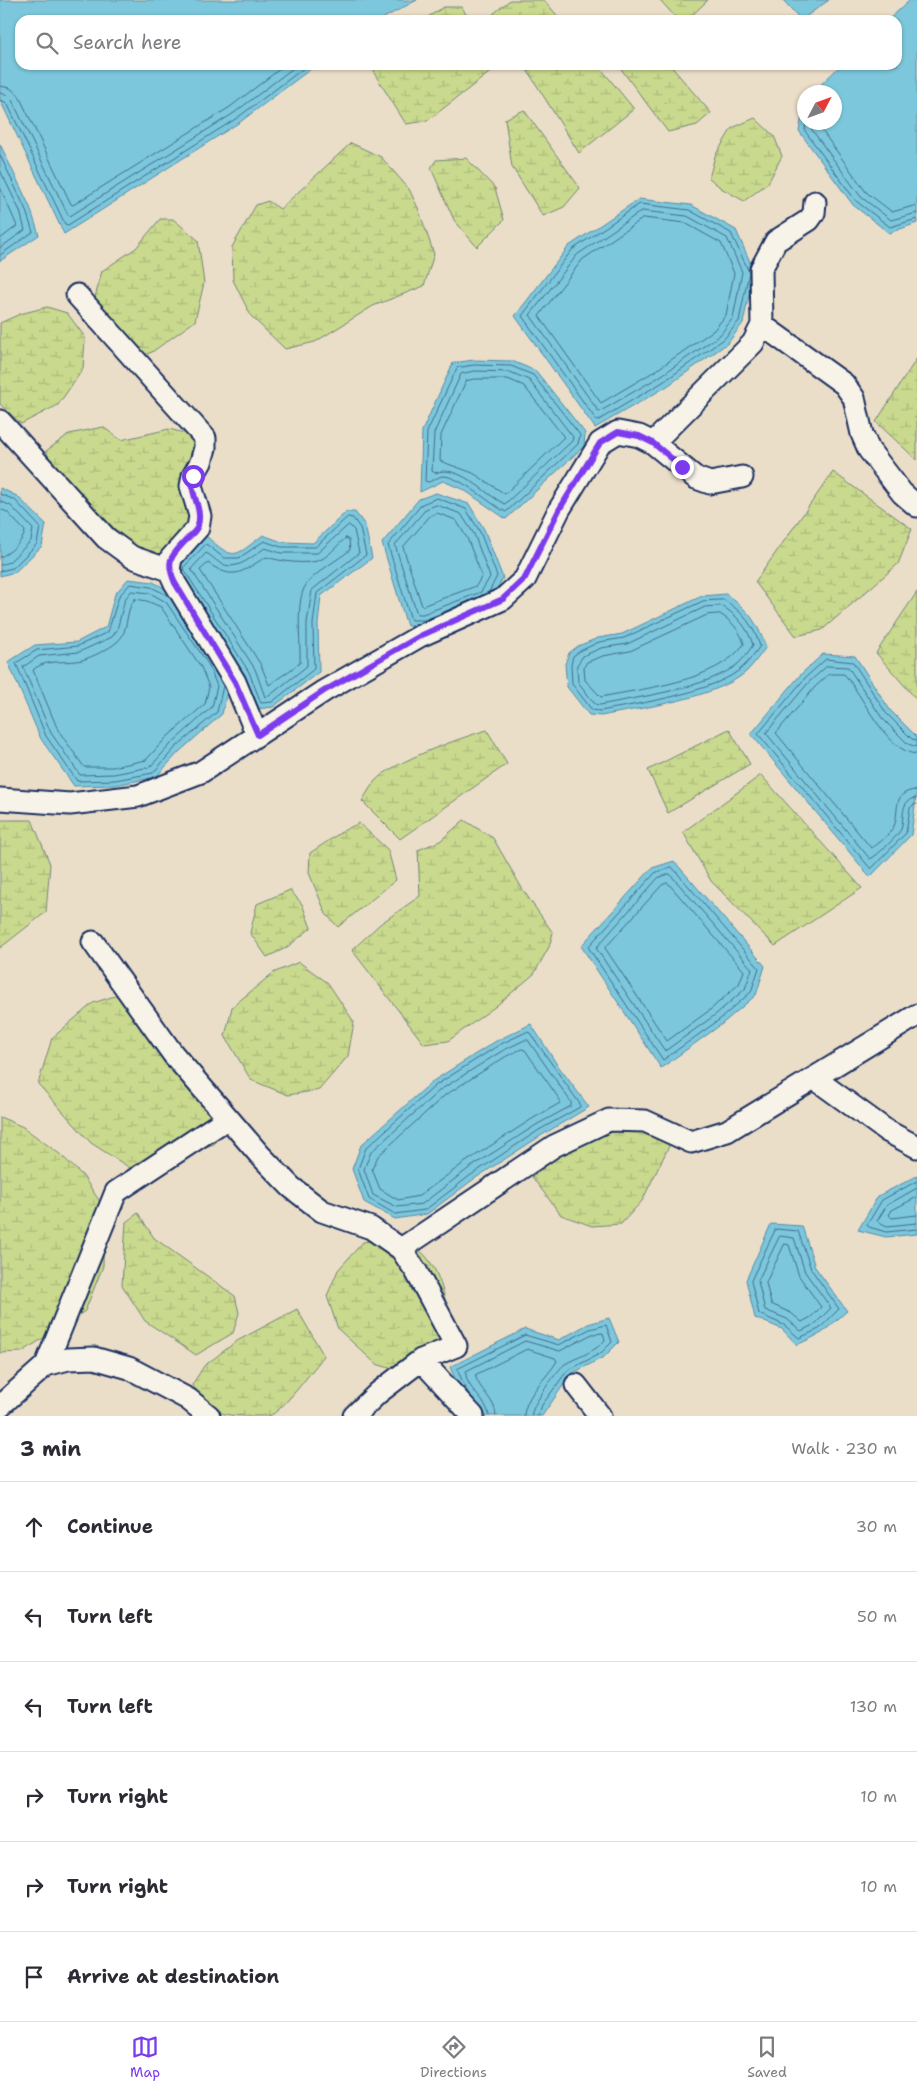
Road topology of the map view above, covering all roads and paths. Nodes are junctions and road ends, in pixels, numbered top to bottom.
1 (815, 202) dead end
2 (77, 295) dead end
3 (762, 325) junction
4 (0, 421) edge
5 (653, 443) junction
6 (742, 477) dead end
7 (917, 506) edge
8 (169, 570) junction
9 (258, 735) junction
10 (0, 799) edge
11 (93, 942) dead end
12 (917, 1015) edge
13 (814, 1078) junction
14 (228, 1118) junction
15 (917, 1148) edge
16 (401, 1249) junction
17 (421, 1360) junction
18 (46, 1365) junction
19 (576, 1385) dead end
20 (3, 1397) edge
21 (209, 1416) edge
22 (354, 1416) edge
23 (473, 1416) edge
24 (600, 1416) edge

1 - 3 street
2 - 8 street
3 - 5 street
3 - 7 street
4 - 8 street
5 - 6 street
5 - 9 street
8 - 9 street
9 - 10 street
11 - 14 street
12 - 13 street
13 - 15 street
13 - 16 street
14 - 16 street
14 - 18 street
16 - 17 street
17 - 22 street
17 - 23 street
18 - 20 street
18 - 21 street
19 - 24 street

